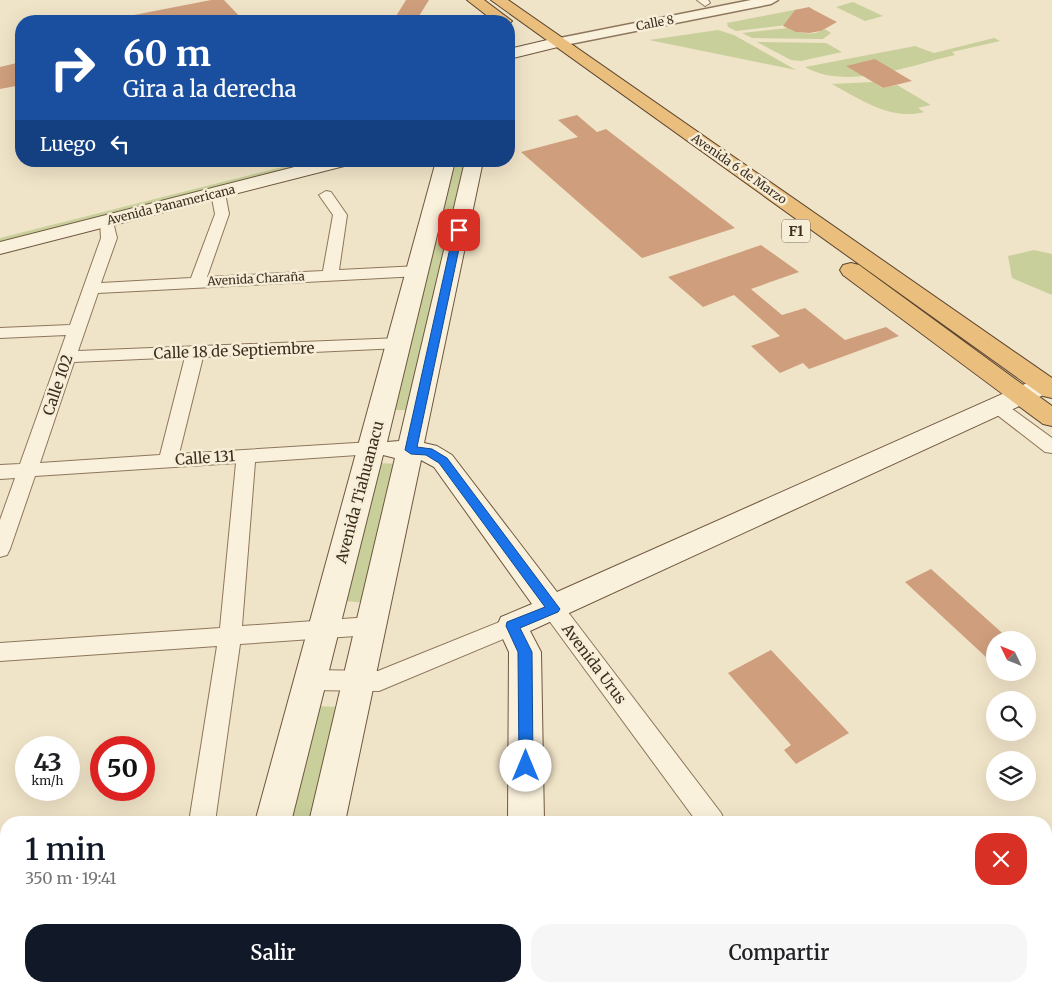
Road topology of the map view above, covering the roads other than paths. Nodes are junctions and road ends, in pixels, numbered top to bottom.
1 (477, 0) edge
2 (498, 0) edge
3 (722, 0) edge
4 (771, 0) edge
5 (703, 2) edge
6 (495, 15) edge
7 (515, 15) edge
8 (515, 15) edge
9 (515, 27) edge
10 (543, 40) junction
11 (515, 42) edge
12 (515, 52) edge
13 (271, 167) edge
14 (318, 167) edge
15 (445, 167) edge
16 (473, 167) edge
17 (218, 193) junction
18 (326, 195) dead end
19 (107, 221) junction
20 (0, 235) edge
21 (0, 248) edge
22 (419, 271) junction
23 (330, 275) junction
24 (198, 281) junction
25 (93, 288) junction
26 (77, 330) junction
27 (0, 333) edge
28 (400, 343) junction
29 (194, 353) junction
30 (68, 357) junction
31 (1040, 390) edge
32 (998, 407) junction
33 (1052, 418) edge
34 (1052, 447) edge
35 (372, 448) junction
36 (411, 450) junction
37 (246, 455) junction
38 (168, 460) junction
39 (28, 470) junction
40 (0, 472) edge
41 (0, 549) edge
42 (553, 609) junction
43 (370, 626) junction
44 (512, 626) junction
45 (323, 629) junction
46 (230, 636) junction
47 (0, 652) edge
48 (309, 680) junction
49 (358, 682) junction
50 (203, 816) edge
51 (275, 816) edge
52 (328, 816) edge
53 (526, 816) edge
54 (708, 816) edge

1 - 6 highway, Avenida 6 de Marzo / F1
2 - 8 highway, Avenida 6 de Marzo / F1
3 - 5 street, Calle 8
4 - 10 street, Calle 8
5 - 10 street, Calle 8
7 - 10 highway, Avenida 6 de Marzo / F1
9 - 10 highway, Avenida 6 de Marzo / F1
10 - 11 main road
10 - 12 main road
10 - 31 highway, Avenida 6 de Marzo / F1
13 - 20 main road, Avenida Panamericana
14 - 17 main road, Avenida Panamericana
15 - 22 main road, Avenida Tiahuanacu
16 - 36 main road
17 - 19 main road, Avenida Panamericana
17 - 24 street
18 - 23 street
19 - 21 main road, Avenida Panamericana
19 - 25 street, Calle 102
22 - 23 street, Avenida Charaña
22 - 28 main road, Avenida Tiahuanacu
23 - 24 street, Avenida Charaña
24 - 25 street, Avenida Charaña
25 - 26 street, Calle 102
26 - 27 street
26 - 30 street, Calle 102
28 - 29 street, Calle 18 de Septiembre
28 - 35 main road, Avenida Tiahuanacu
29 - 30 street, Calle 18 de Septiembre
29 - 38 street
30 - 39 street, Calle 102
31 - 32 main road
31 - 33 highway, Avenida 6 de Marzo / F1
32 - 34 street
32 - 42 main road
35 - 36 main road, Calle 131
35 - 37 street, Calle 131
35 - 45 main road, Avenida Tiahuanacu
36 - 42 main road, Avenida Urus
36 - 43 main road
37 - 38 street, Calle 131
37 - 46 street
38 - 39 street, Calle 131
39 - 40 street, Calle 131
39 - 41 street, Calle 102
42 - 44 main road
42 - 54 street, Avenida Urus
43 - 45 street
43 - 49 main road
44 - 49 street
44 - 53 main road
45 - 46 street
45 - 48 main road, Avenida Tiahuanacu
46 - 47 street
46 - 50 street
48 - 49 street
48 - 51 main road, Avenida Tiahuanacu
49 - 52 main road

